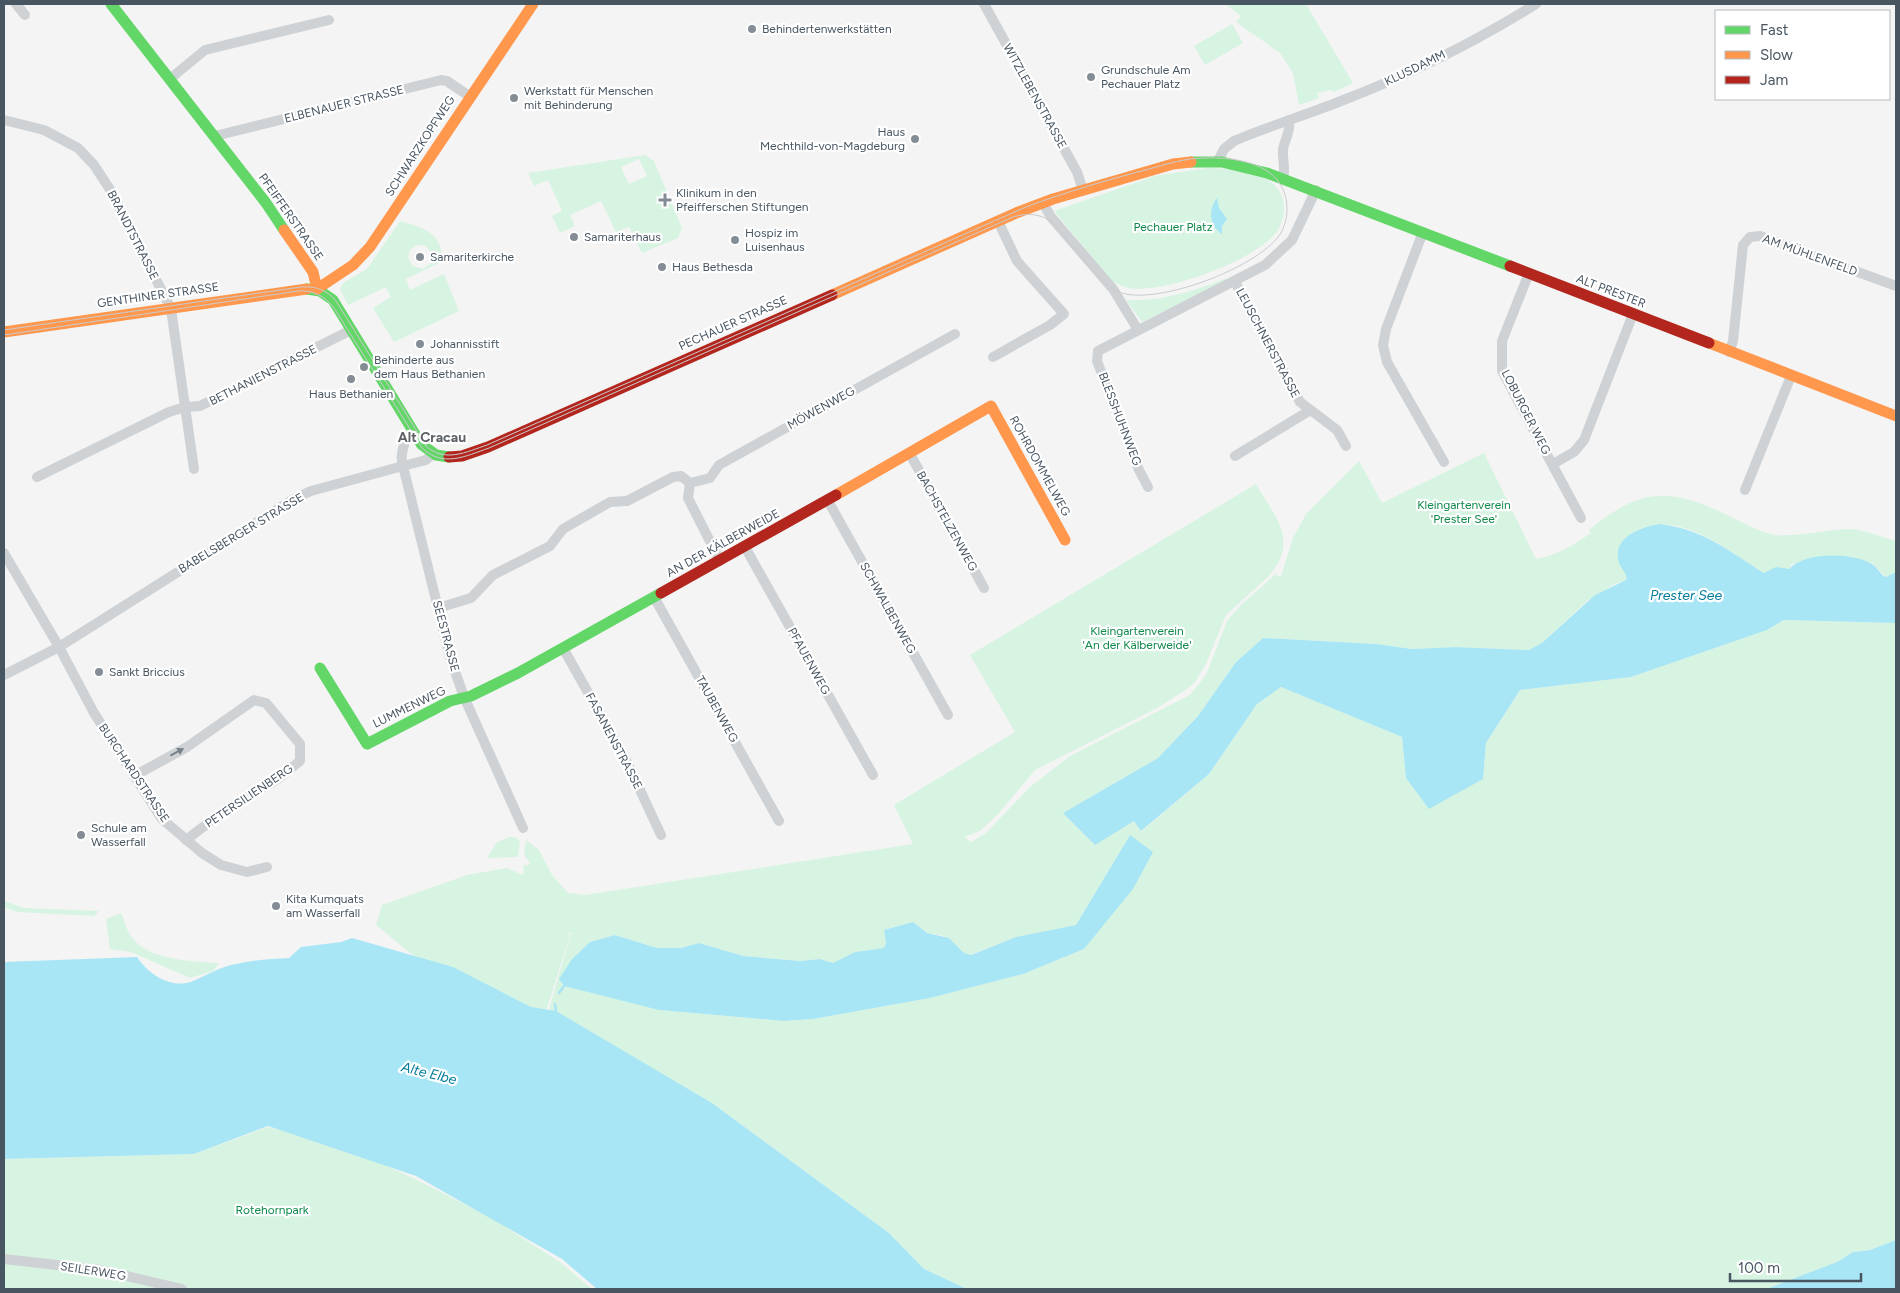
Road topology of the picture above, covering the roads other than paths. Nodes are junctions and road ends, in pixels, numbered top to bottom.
1 (16, 4) edge
2 (111, 4) edge
3 (532, 4) edge
4 (984, 4) edge
5 (1536, 4) edge
6 (25, 15) dead end
7 (329, 20) dead end
8 (171, 78) junction
9 (469, 96) junction
10 (4, 120) edge
11 (1289, 120) junction
12 (216, 136) junction
13 (1218, 161) junction
14 (1283, 178) junction
15 (1083, 190) junction
16 (1316, 190) junction
17 (1044, 202) junction
18 (998, 221) junction
19 (1423, 232) junction
20 (1529, 273) junction
21 (1234, 282) junction
22 (1896, 286) edge
23 (317, 289) junction
24 (170, 308) junction
25 (1633, 314) junction
26 (351, 330) junction
27 (1138, 330) junction
28 (4, 332) edge
29 (955, 334) dead end
30 (1098, 351) joint
31 (1729, 352) junction
32 (993, 357) dead end
33 (1790, 376) junction
34 (186, 406) junction
35 (991, 406) joint
36 (1309, 411) junction
37 (1896, 416) edge
38 (412, 430) junction
39 (1346, 446) dead end
40 (432, 454) junction
41 (910, 454) junction
42 (1235, 456) dead end
43 (1444, 462) dead end
44 (1553, 464) junction
45 (403, 466) junction
46 (194, 469) dead end
47 (37, 477) dead end
48 (690, 483) junction
49 (1148, 487) dead end
50 (1745, 490) dead end
51 (828, 501) junction
52 (1581, 518) dead end
53 (1065, 540) dead end
54 (745, 547) junction
55 (4, 553) edge
56 (720, 561) junction
57 (984, 588) dead end
58 (654, 597) junction
59 (438, 608) junction
60 (59, 647) junction
61 (563, 648) junction
62 (320, 668) dead end
63 (4, 675) edge
64 (464, 697) junction
65 (948, 715) dead end
66 (873, 775) dead end
67 (134, 776) junction
68 (779, 821) dead end
69 (523, 828) dead end
70 (661, 835) dead end
71 (186, 840) junction
72 (267, 867) dead end
73 (4, 1259) edge
74 (182, 1289) edge

1 - 6 street
2 - 8 main road, PFEIFFERSTRASSE
3 - 9 main road, SCHWARZKOPFWEG
4 - 15 street, WITZLEBENSTRASSE
5 - 11 street, KLUSDAMM
7 - 8 street
8 - 12 main road, PFEIFFERSTRASSE
9 - 12 street, ELBENAUER STRASSE
9 - 23 main road, SCHWARZKOPFWEG
10 - 24 street, BRANDTSTRASSE
11 - 13 street, KLUSDAMM
11 - 14 street
12 - 23 main road, PFEIFFERSTRASSE
13 - 14 main road
13 - 15 main road
14 - 16 main road
15 - 17 main road
16 - 19 main road, ALT PRESTER
16 - 21 street
17 - 18 main road, PECHAUER STRASSE
17 - 27 street
18 - 32 street
18 - 40 main road, PECHAUER STRASSE
19 - 20 main road, ALT PRESTER
19 - 43 street
20 - 25 main road, ALT PRESTER
20 - 44 street, LOBURGER WEG
21 - 27 street, LEUSCHNERSTRASSE
21 - 36 street, LEUSCHNERSTRASSE
22 - 31 street, AM MÜHLENFELD
23 - 24 main road, GENTHINER STRASSE
23 - 26 main road, PFEIFFERSTRASSE
24 - 28 main road, GENTHINER STRASSE
24 - 34 street, BRANDTSTRASSE
25 - 31 main road, ALT PRESTER
25 - 44 street, LOBURGER WEG
26 - 34 street, BETHANIENSTRASSE
26 - 38 main road, PFEIFFERSTRASSE
27 - 30 street, LEUSCHNERSTRASSE
29 - 48 street, MÖWENWEG
30 - 49 street, BLESSHUHNWEG
31 - 33 main road, ALT PRESTER
33 - 37 main road, ALT PRESTER
33 - 50 street
34 - 46 street, BRANDTSTRASSE
34 - 47 street, BETHANIENSTRASSE
35 - 41 main road, AN DER KÄLBERWEIDE
35 - 53 main road, ROHRDOMMELWEG
36 - 39 street, LEUSCHNERSTRASSE
36 - 42 street
38 - 40 main road, PFEIFFERSTRASSE
38 - 45 street
40 - 45 street
41 - 51 main road, AN DER KÄLBERWEIDE
41 - 57 street, BACHSTELZENWEG
44 - 52 street, LOBURGER WEG
45 - 59 street, SEESTRASSE
45 - 60 street, BABELSBERGER STRASSE
48 - 56 street
48 - 59 street
51 - 54 main road, AN DER KÄLBERWEIDE
51 - 65 street, SCHWALBENWEG
54 - 56 main road, AN DER KÄLBERWEIDE
54 - 66 street, PFAUENWEG
55 - 60 street, BURCHARDSTRASSE
56 - 58 main road, AN DER KÄLBERWEIDE
58 - 61 main road, AN DER KÄLBERWEIDE
58 - 68 street, TAUBENWEG
59 - 64 street, SEESTRASSE
60 - 63 street, BABELSBERGER STRASSE
60 - 67 street, BURCHARDSTRASSE
61 - 64 main road, AN DER KÄLBERWEIDE
61 - 70 street, FASANENSTRASSE
62 - 64 main road, LUMMENWEG
64 - 69 street, SEESTRASSE
67 - 71 street, BURCHARDSTRASSE
67 -> 71 street, PETERSILIENBERG
71 - 72 street, BURCHARDSTRASSE
73 - 74 street, SEILERWEG

